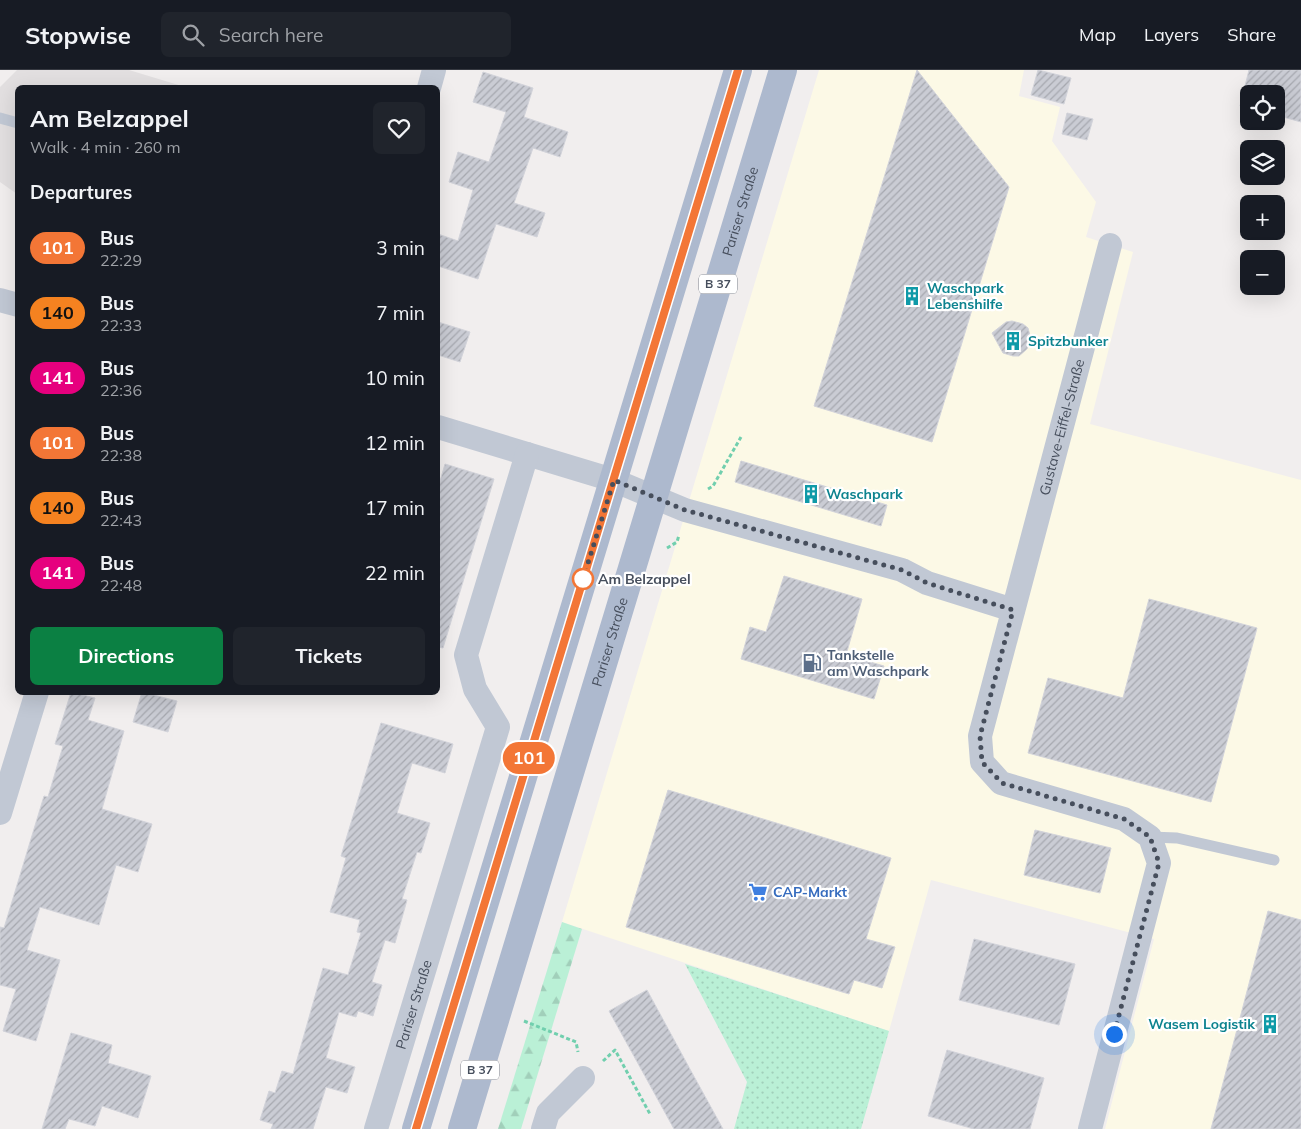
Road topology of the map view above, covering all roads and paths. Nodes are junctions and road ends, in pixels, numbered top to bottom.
1 (434, 70) edge
2 (738, 70) edge
3 (783, 70) edge
4 (430, 85) edge
5 (0, 118) edge
6 (15, 122) edge
7 (1110, 244) dead end
8 (0, 300) edge
9 (15, 304) edge
10 (440, 428) edge
11 (741, 437) dead end
12 (527, 454) junction
13 (614, 480) junction
14 (703, 492) dead end
15 (653, 498) junction
16 (1013, 610) junction
17 (36, 695) edge
18 (0, 813) edge
19 (1150, 837) junction
20 (1274, 860) dead end
21 (540, 1027) dead end
22 (583, 1078) junction
23 (650, 1114) dead end
24 (376, 1129) edge
25 (416, 1129) edge
26 (462, 1129) edge
27 (543, 1129) edge
28 (1090, 1129) edge

1 - 4 street
2 - 13 main road
3 - 15 main road, Pariser Straße / B 37
5 - 6 lane
7 - 16 street, Gustave-Eiffel-Straße
8 - 9 street
10 - 12 street
11 - 14 path
12 - 13 street
12 - 24 street, Pariser Straße
13 - 15 street
13 - 25 main road
15 - 16 street
15 - 26 main road, Pariser Straße / B 37
16 - 19 street, Gustave-Eiffel-Straße
17 - 18 street
19 - 20 lane
19 - 28 street
21 - 22 path
22 - 23 path
22 - 27 street

